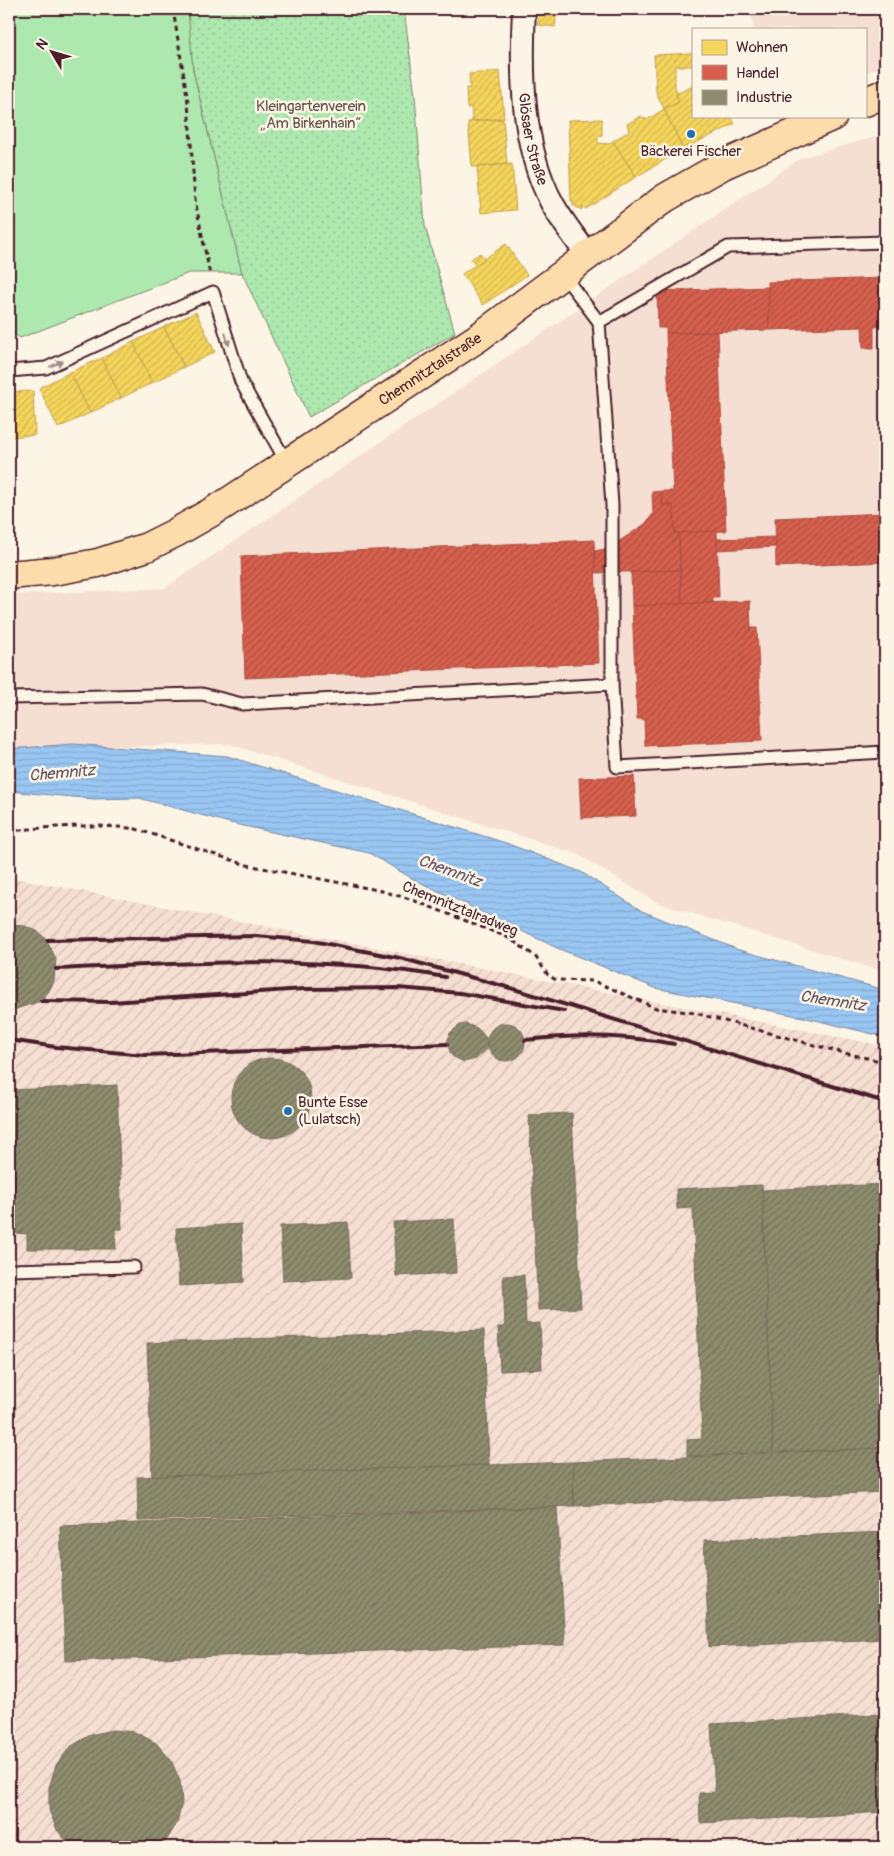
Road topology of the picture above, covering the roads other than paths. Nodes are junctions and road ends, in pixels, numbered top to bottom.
1 (524, 9) edge
2 (885, 93) edge
3 (866, 102) edge
4 (828, 118) edge
5 (885, 242) edge
6 (589, 257) junction
7 (564, 276) junction
8 (598, 322) junction
9 (9, 371) edge
10 (288, 463) junction
11 (9, 575) edge
12 (612, 684) junction
13 (9, 698) edge
14 (885, 752) edge
15 (134, 1267) dead end
16 (9, 1270) edge

1 - 6 street, Glösaer Straße
2 - 3 main road
4 - 6 main road, Chemnitztalstraße
5 - 8 lane
6 - 7 main road, Chemnitztalstraße
7 - 8 lane
7 - 10 main road, Chemnitztalstraße
8 - 12 lane
9 -> 10 lane
10 - 11 main road, Chemnitztalstraße
12 - 13 lane
12 - 14 lane
15 - 16 lane

